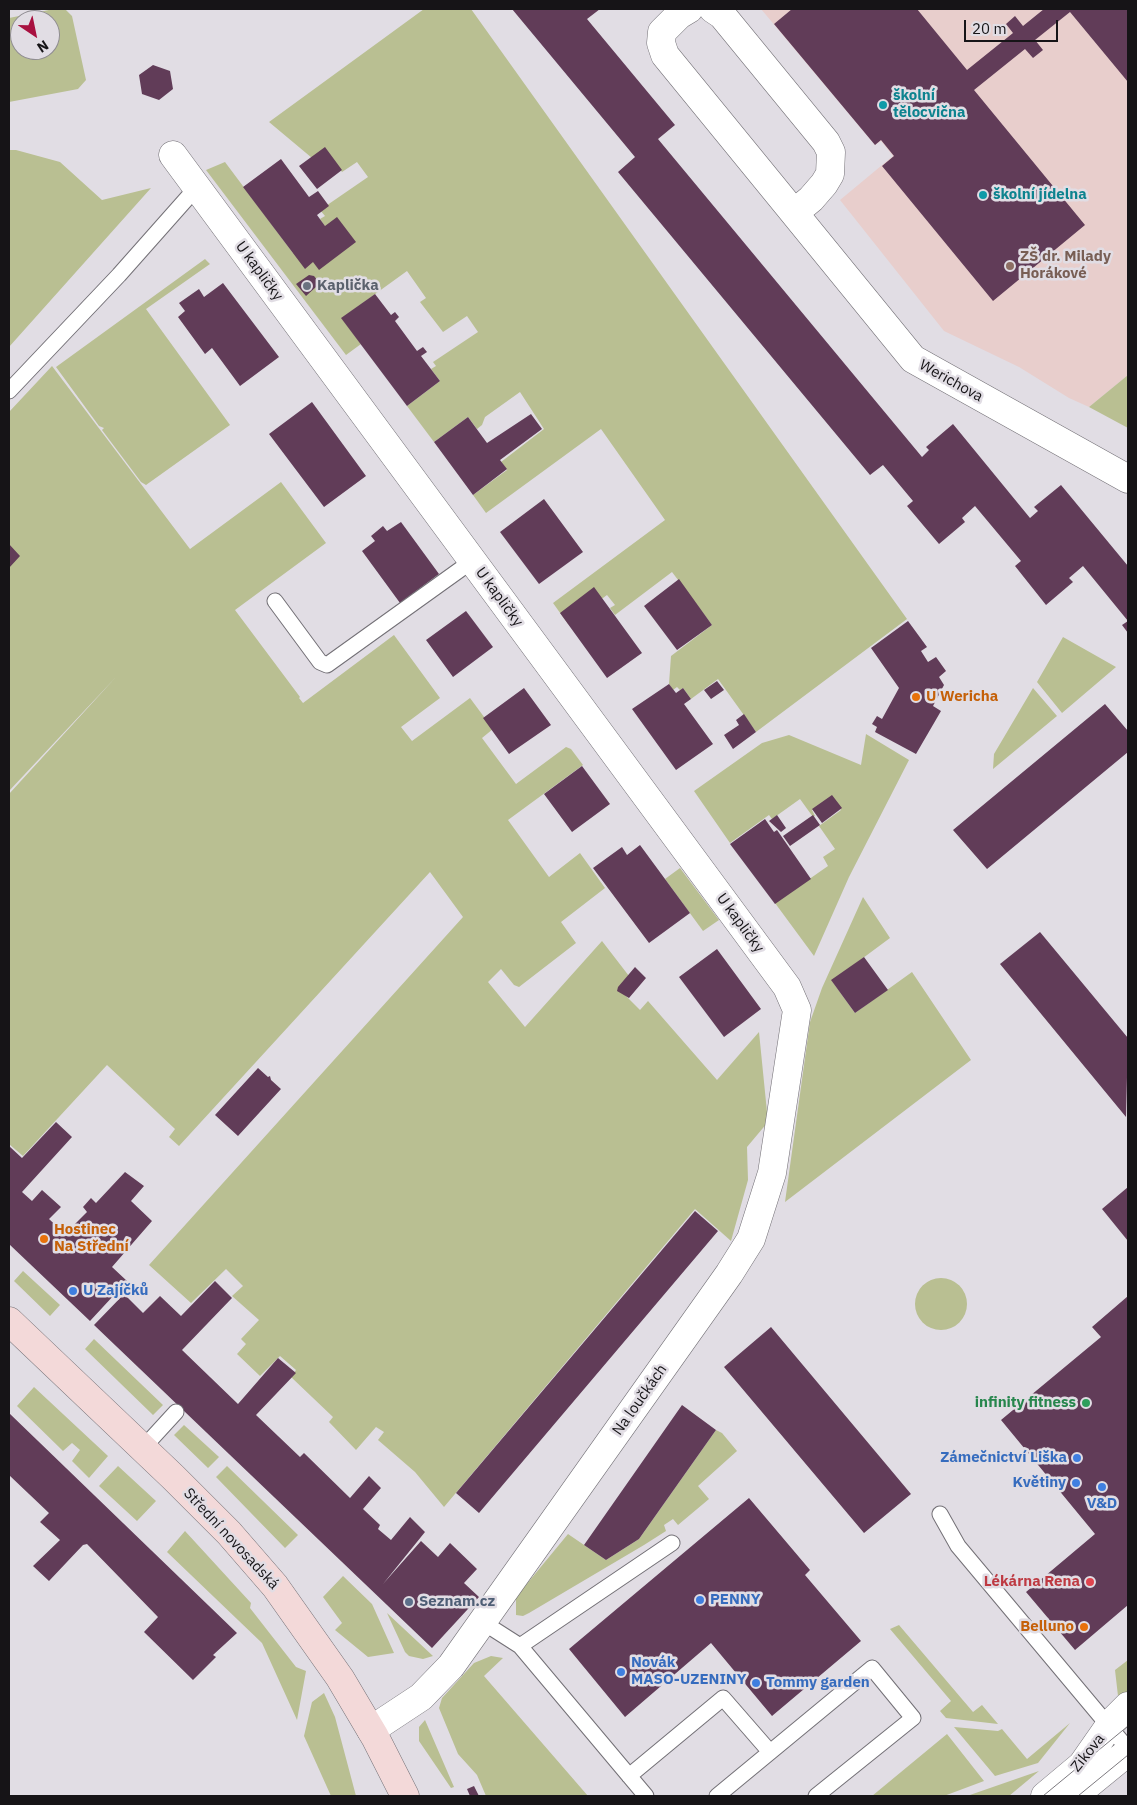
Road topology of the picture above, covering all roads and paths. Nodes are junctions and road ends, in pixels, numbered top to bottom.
1 (690, 9) edge
2 (713, 9) edge
3 (173, 155) dead end
4 (197, 187) junction
5 (794, 213) junction
6 (9, 391) edge
7 (1128, 478) edge
8 (472, 561) junction
9 (275, 601) dead end
10 (797, 1010) joint
11 (9, 1321) edge
12 (176, 1412) dead end
13 (143, 1448) junction
14 (940, 1514) dead end
15 (672, 1542) dead end
16 (484, 1622) junction
17 (520, 1646) junction
18 (1128, 1706) edge
19 (1109, 1727) junction
20 (371, 1730) junction
21 (1128, 1750) edge
22 (770, 1752) junction
23 (629, 1776) junction
24 (405, 1796) edge
25 (646, 1796) edge
26 (717, 1796) edge
27 (816, 1796) edge
28 (1045, 1796) edge
29 (1074, 1796) edge

1 - 5 street, Werichova
2 - 5 street
3 - 4 street, U kapličky
4 - 6 lane
4 - 8 street, U kapličky
5 - 7 street, Werichova
8 - 9 lane
8 - 10 street, U kapličky
10 - 16 street, Na loučkách
11 - 13 main road, Střední novosadská
12 - 13 lane
13 - 20 main road, Střední novosadská
14 - 19 lane
15 - 17 lane
16 - 17 lane
16 - 20 street, Na loučkách
17 - 23 lane
18 - 19 street, Zikova
19 - 21 lane
19 - 28 street, Zikova
20 - 24 main road, Střední novosadská
21 - 29 street, Zikova
22 - 23 lane
22 - 26 lane
22 - 27 lane
23 - 25 lane

